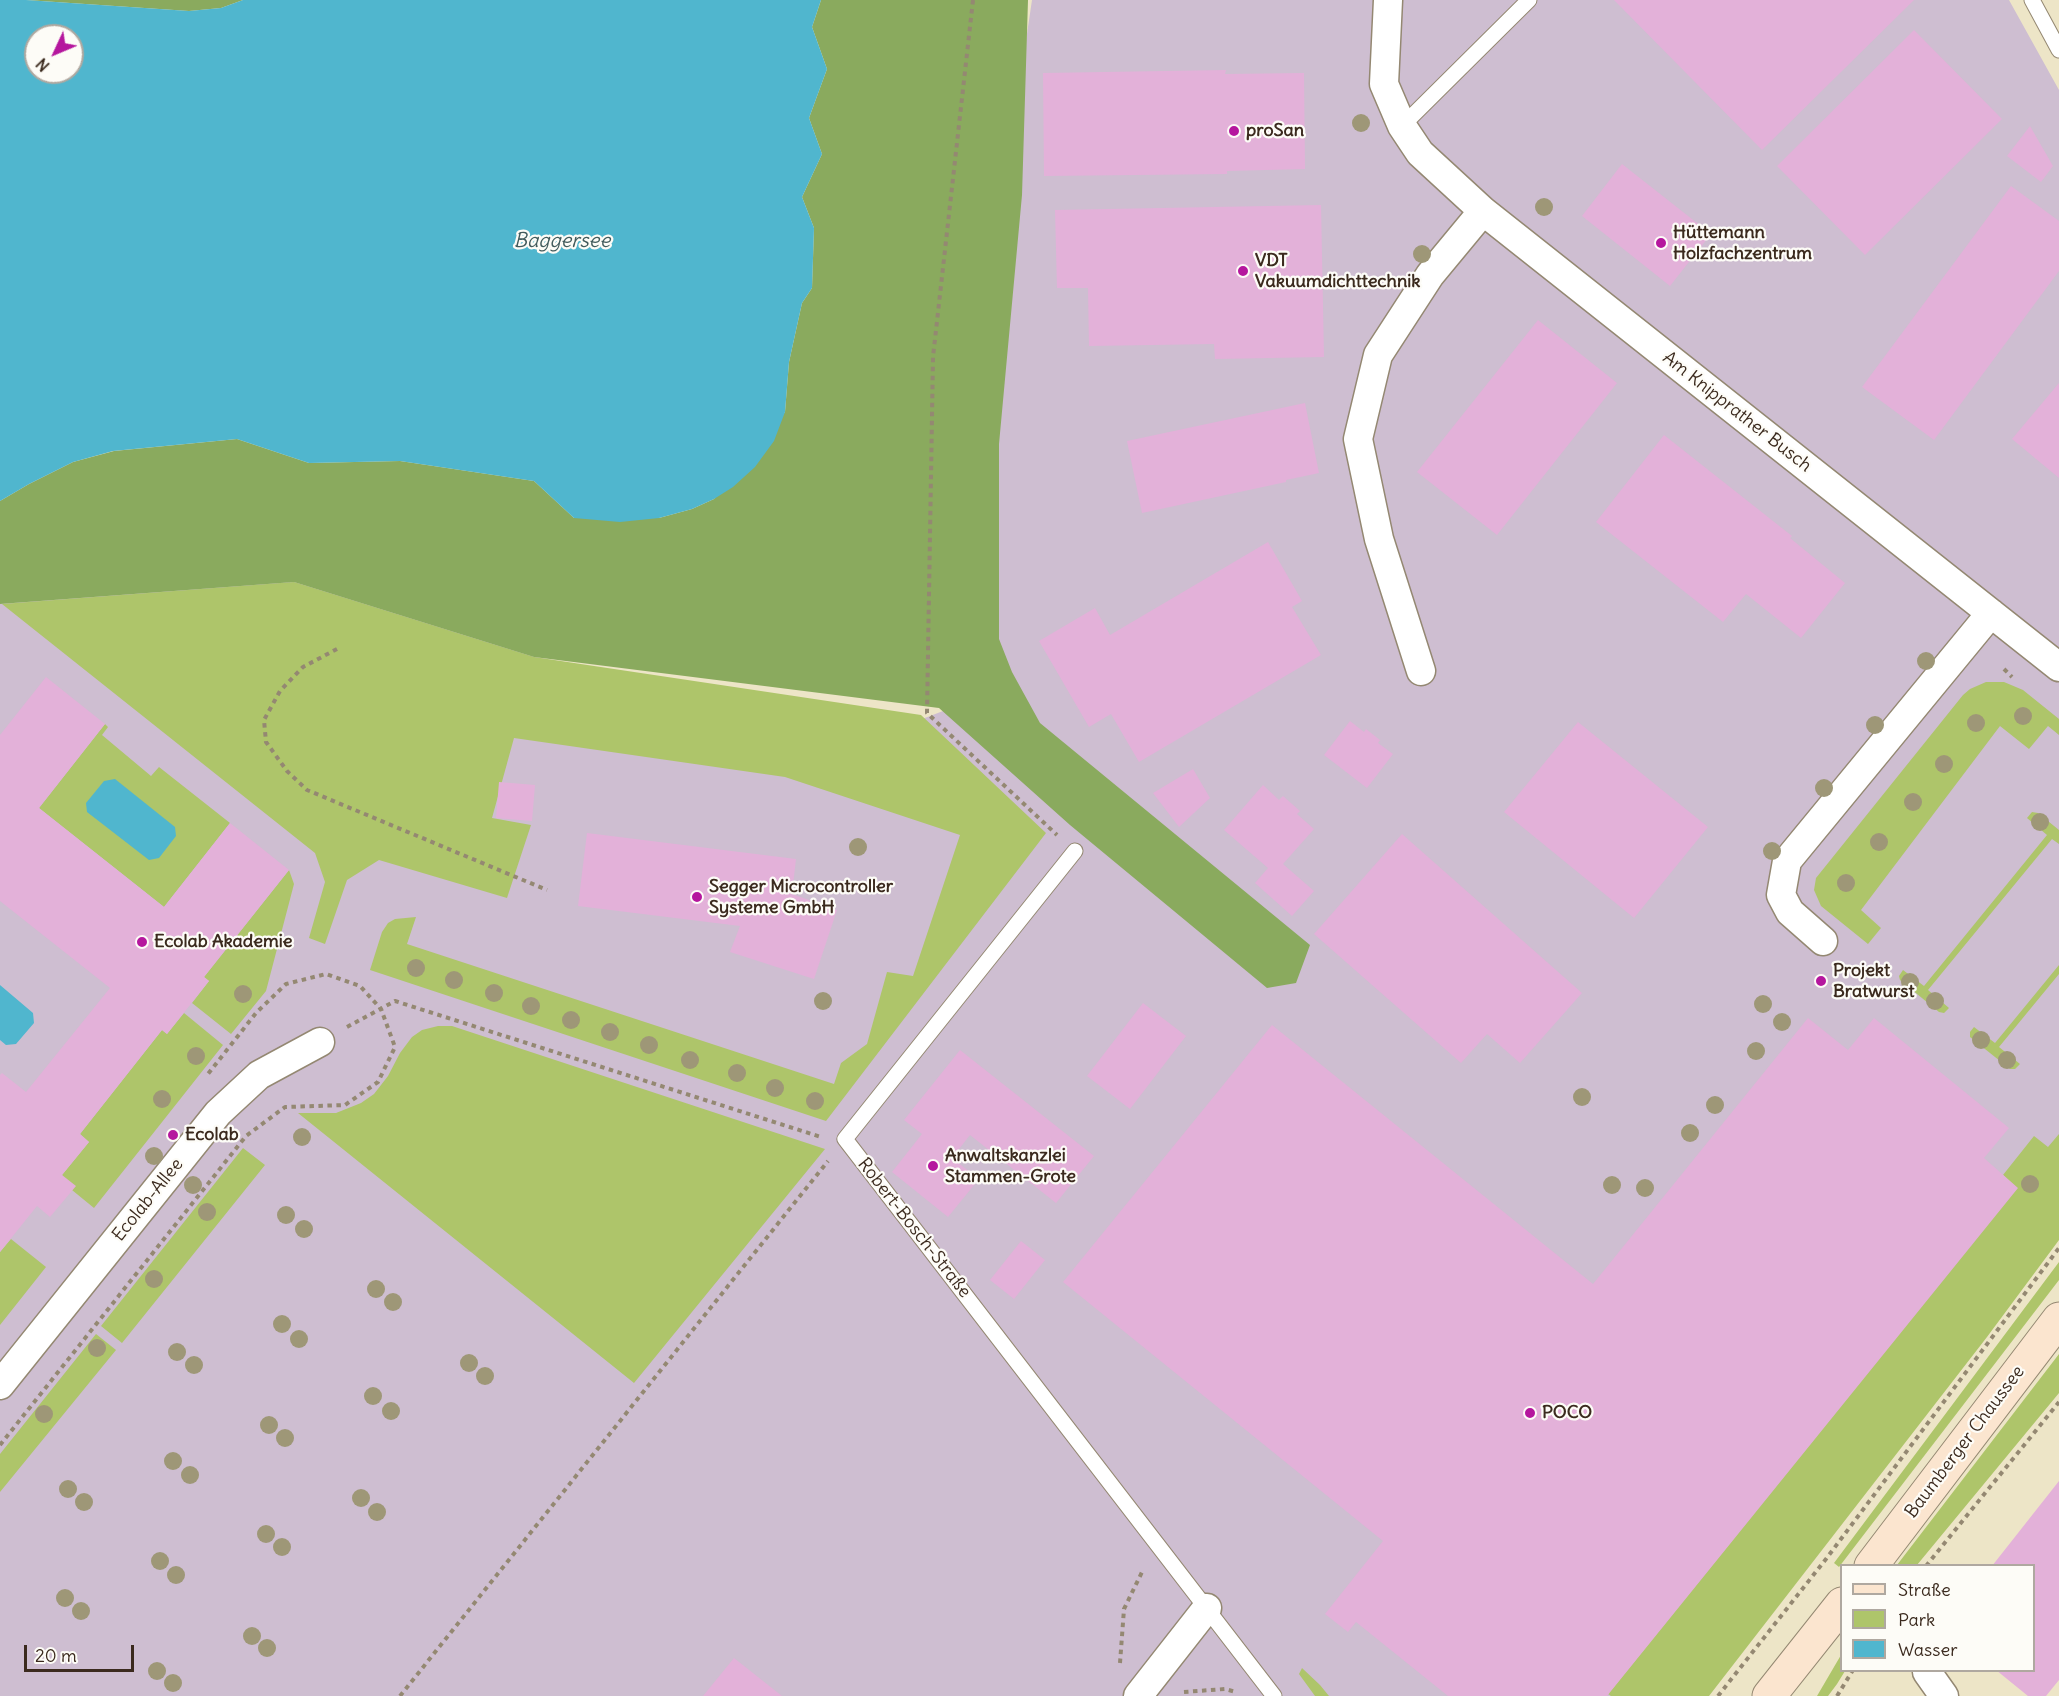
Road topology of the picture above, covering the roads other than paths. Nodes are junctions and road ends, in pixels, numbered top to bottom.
1 (1388, 0) edge
2 (1529, 0) edge
3 (2032, 0) edge
4 (2059, 50) edge
5 (1402, 126) junction
6 (1483, 211) junction
7 (1992, 613) junction
8 (2059, 667) edge
9 (1422, 670) dead end
10 (1075, 851) road end
11 (1823, 941) dead end
12 (320, 1042) road end
13 (2059, 1319) edge
14 (0, 1385) edge
15 (1873, 1564) edge
16 (1840, 1607) edge
17 (1207, 1608) junction
18 (1927, 1672) edge
19 (1138, 1696) edge
20 (1274, 1696) edge
21 (1769, 1696) edge
22 (1944, 1696) edge

1 - 5 street, Am Knipprather Busch
2 - 5 lane
3 - 4 lane
5 - 6 street, Am Knipprather Busch
6 - 7 street, Am Knipprather Busch
6 - 9 street
7 - 8 street, Am Knipprather Busch
7 - 11 street
10 - 17 lane, Robert-Bosch-Straße
12 - 14 street, Ecolab-Allee
13 - 15 street, Baumberger Chaussee
16 - 21 street
17 - 19 street
17 - 20 lane, Robert-Bosch-Straße
18 - 22 street

